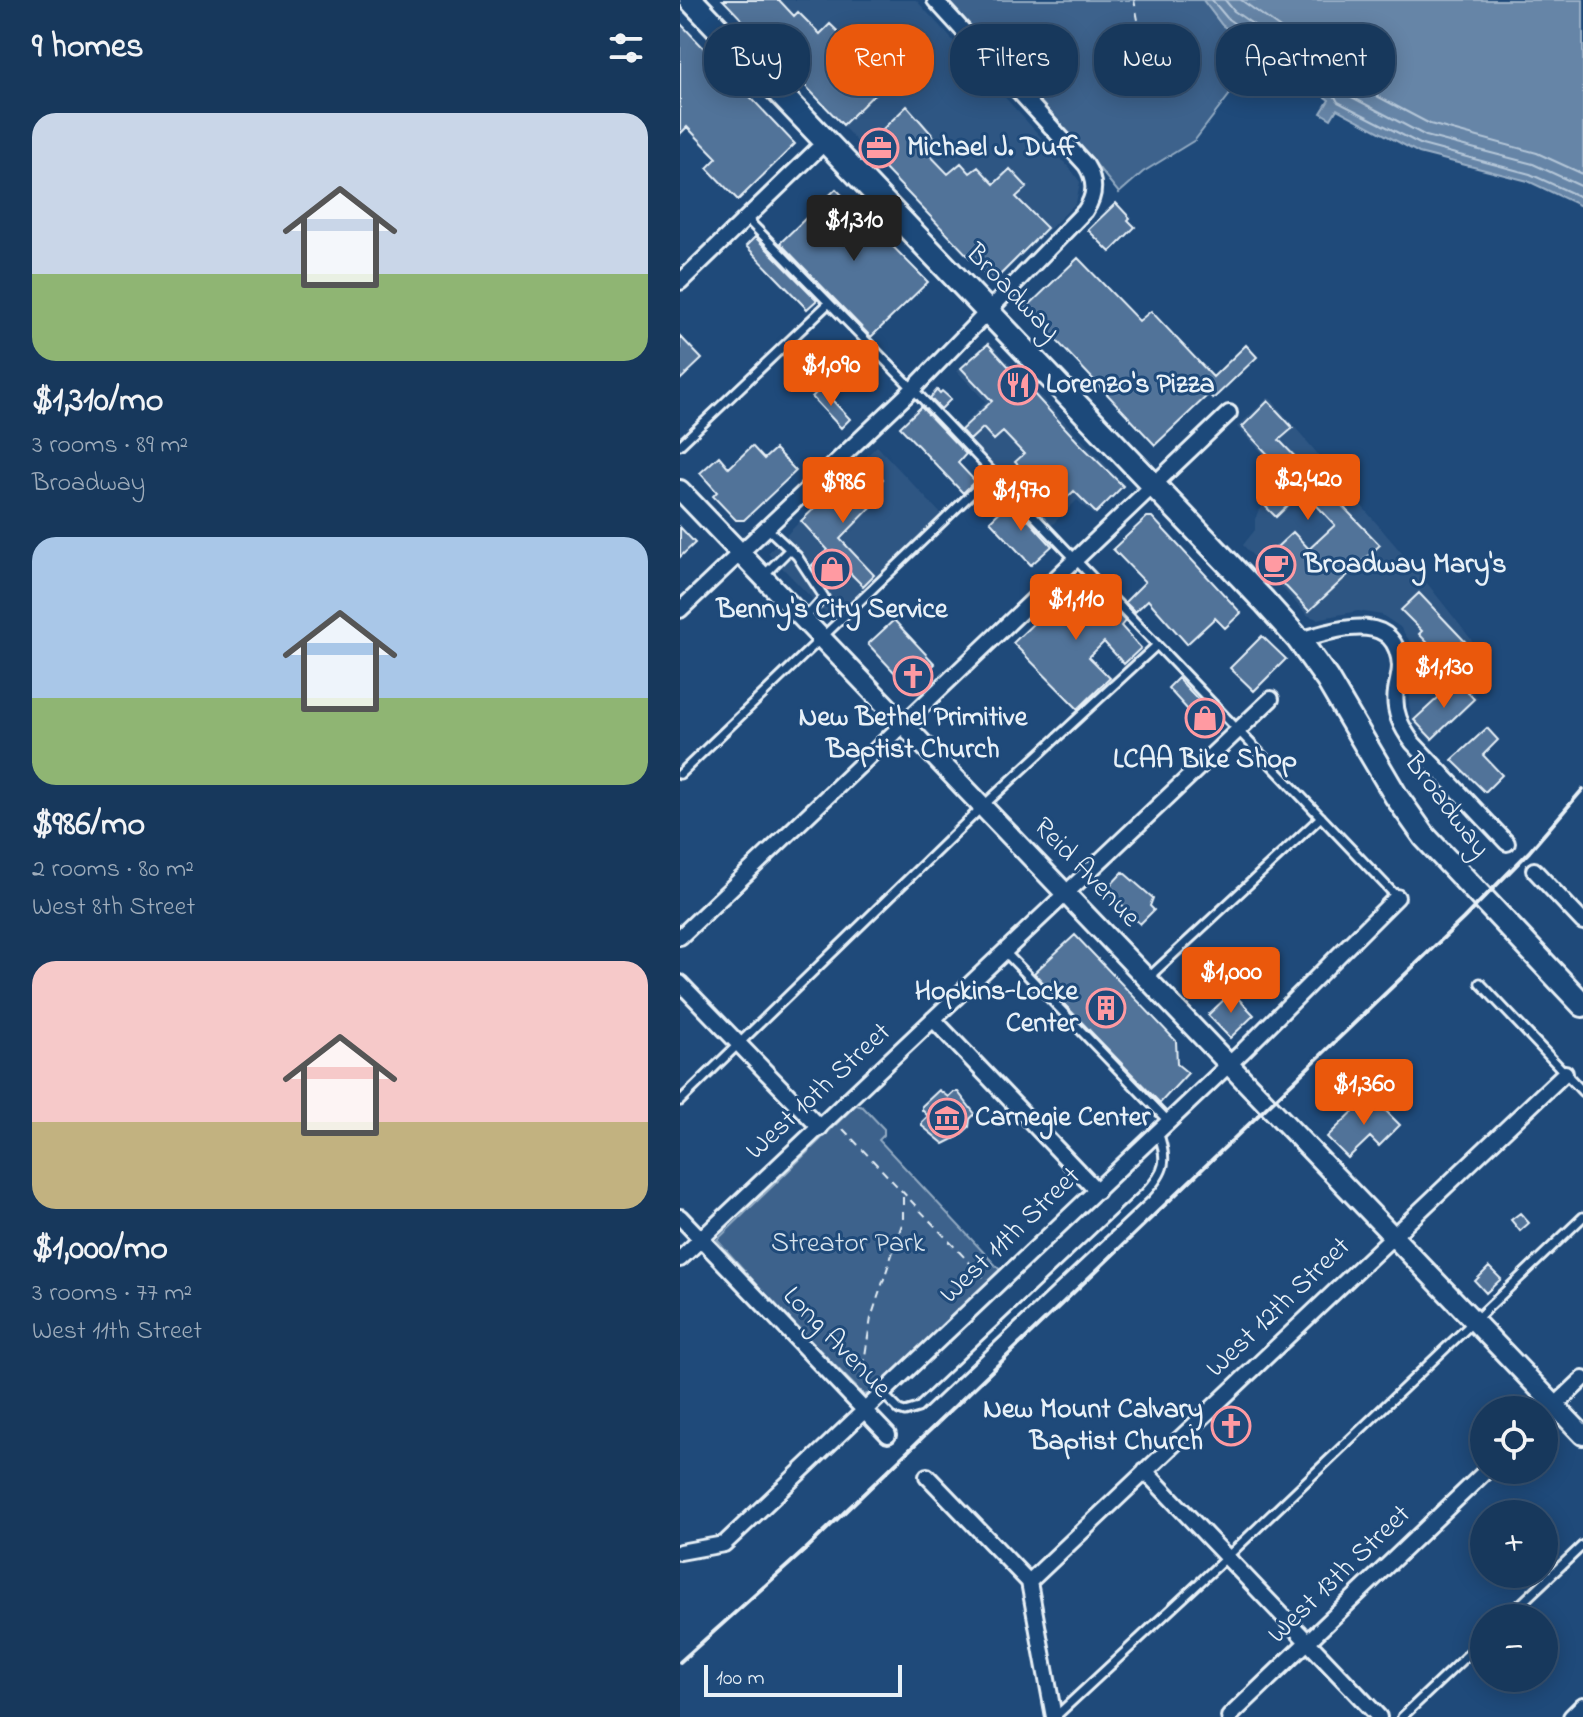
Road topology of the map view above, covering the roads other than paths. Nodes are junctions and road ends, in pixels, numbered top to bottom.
1 (691, 0) edge
2 (935, 0) edge
3 (826, 141) junction
4 (746, 218) junction
5 (680, 282) edge
6 (829, 303) junction
7 (988, 312) junction
8 (913, 389) junction
9 (1229, 413) dead end
10 (680, 445) edge
11 (993, 473) junction
12 (1154, 485) junction
13 (680, 490) edge
14 (767, 528) junction
15 (790, 549) junction
16 (741, 553) junction
17 (1075, 559) junction
18 (762, 576) junction
19 (680, 610) edge
20 (804, 619) junction
21 (822, 639) junction
22 (1299, 640) junction
23 (1157, 645) junction
24 (1271, 699) dead end
25 (902, 723) junction
26 (1238, 730) junction
27 (680, 774) edge
28 (982, 807) junction
29 (1321, 817) junction
30 (1507, 843) dead end
31 (1534, 870) dead end
32 (1067, 894) junction
33 (1397, 897) joint
34 (1583, 922) edge
35 (680, 937) edge
36 (1006, 953) junction
37 (1148, 978) junction
38 (680, 983) edge
39 (1480, 983) dead end
40 (1583, 1005) edge
41 (933, 1019) junction
42 (739, 1045) junction
43 (1230, 1064) junction
44 (1565, 1073) junction
45 (1583, 1092) edge
46 (680, 1101) edge
47 (1164, 1127) junction
48 (820, 1128) junction
49 (1097, 1191) junction
50 (680, 1217) edge
51 (1583, 1217) edge
52 (1393, 1236) junction
53 (701, 1239) junction
54 (680, 1259) edge
55 (1474, 1321) junction
56 (1583, 1379) edge
57 (883, 1394) junction
58 (1536, 1396) edge
59 (1558, 1403) edge
60 (866, 1411) junction
61 (1558, 1417) edge
62 (888, 1435) dead end
63 (1583, 1435) edge
64 (1145, 1471) junction
65 (927, 1476) dead end
66 (1472, 1484) edge
67 (1583, 1545) edge
68 (680, 1552) edge
69 (1227, 1557) junction
70 (1029, 1582) junction
71 (1521, 1604) edge
72 (1308, 1642) junction
73 (1470, 1652) edge
74 (1583, 1705) edge
75 (1055, 1717) edge
76 (1229, 1717) edge
77 (1379, 1717) edge
78 (1402, 1717) edge
79 (1571, 1717) edge

1 - 3 main road, Broadway
2 - 7 street
3 - 4 street
3 - 7 main road, Broadway
4 - 5 street
4 - 6 lane
6 - 8 lane
6 - 10 lane
7 - 8 street
7 - 12 main road, Broadway
8 - 11 lane
8 - 14 street
9 - 12 street
11 - 17 lane
11 - 21 lane
12 - 17 street
12 - 22 main road, Broadway
13 - 16 street, Reid Avenue
14 - 15 lane
14 - 16 street
15 - 18 lane
15 - 20 lane
16 - 18 street, Reid Avenue
16 - 19 street
17 - 23 lane
17 - 25 street
18 - 20 street, Reid Avenue
20 - 21 street, Reid Avenue
21 - 25 street, Reid Avenue
21 - 27 lane
22 - 30 street
22 - 40 main road, Broadway
23 - 26 lane
23 - 28 lane
24 - 26 street, West 10th Street
25 - 28 street, Reid Avenue
25 - 35 street
26 - 29 lane
26 - 32 street, West 10th Street
28 - 32 street, Reid Avenue
28 - 42 lane
29 - 33 lane
29 - 37 lane
31 - 34 street
32 - 36 street, West 10th Street
32 - 37 street, Reid Avenue
33 - 43 street, West 11th Street
36 - 41 street, West 10th Street
36 - 47 lane
37 - 43 street, Reid Avenue
38 - 42 street
39 - 44 lane
41 - 48 street, West 10th Street
41 - 49 street
42 - 46 lane
42 - 48 street
43 - 47 street, West 11th Street
43 - 52 street, Reid Avenue
44 - 45 lane
44 - 52 street, West 12th Street
47 - 49 street, West 11th Street
47 - 57 lane
48 - 53 street, West 10th Street
49 - 57 street, West 11th Street
50 - 53 street, Long Avenue
51 - 55 lane
52 - 55 street, Reid Avenue
52 - 64 street, West 12th Street
53 - 54 street, West 10th Street
53 - 60 street, Long Avenue
55 - 58 street, Reid Avenue
55 - 69 lane
56 - 59 street
57 - 60 street, West 11th Street
60 - 62 street, Long Avenue
60 - 68 street, West 11th Street
61 - 63 street, Reid Avenue
64 - 69 street
64 - 70 street, West 12th Street
65 - 70 street
66 - 72 street, West 13th Street
67 - 71 lane
69 - 72 street
69 - 75 lane
70 - 75 street
72 - 76 street, West 13th Street
72 - 77 street
73 - 78 lane
74 - 79 street

